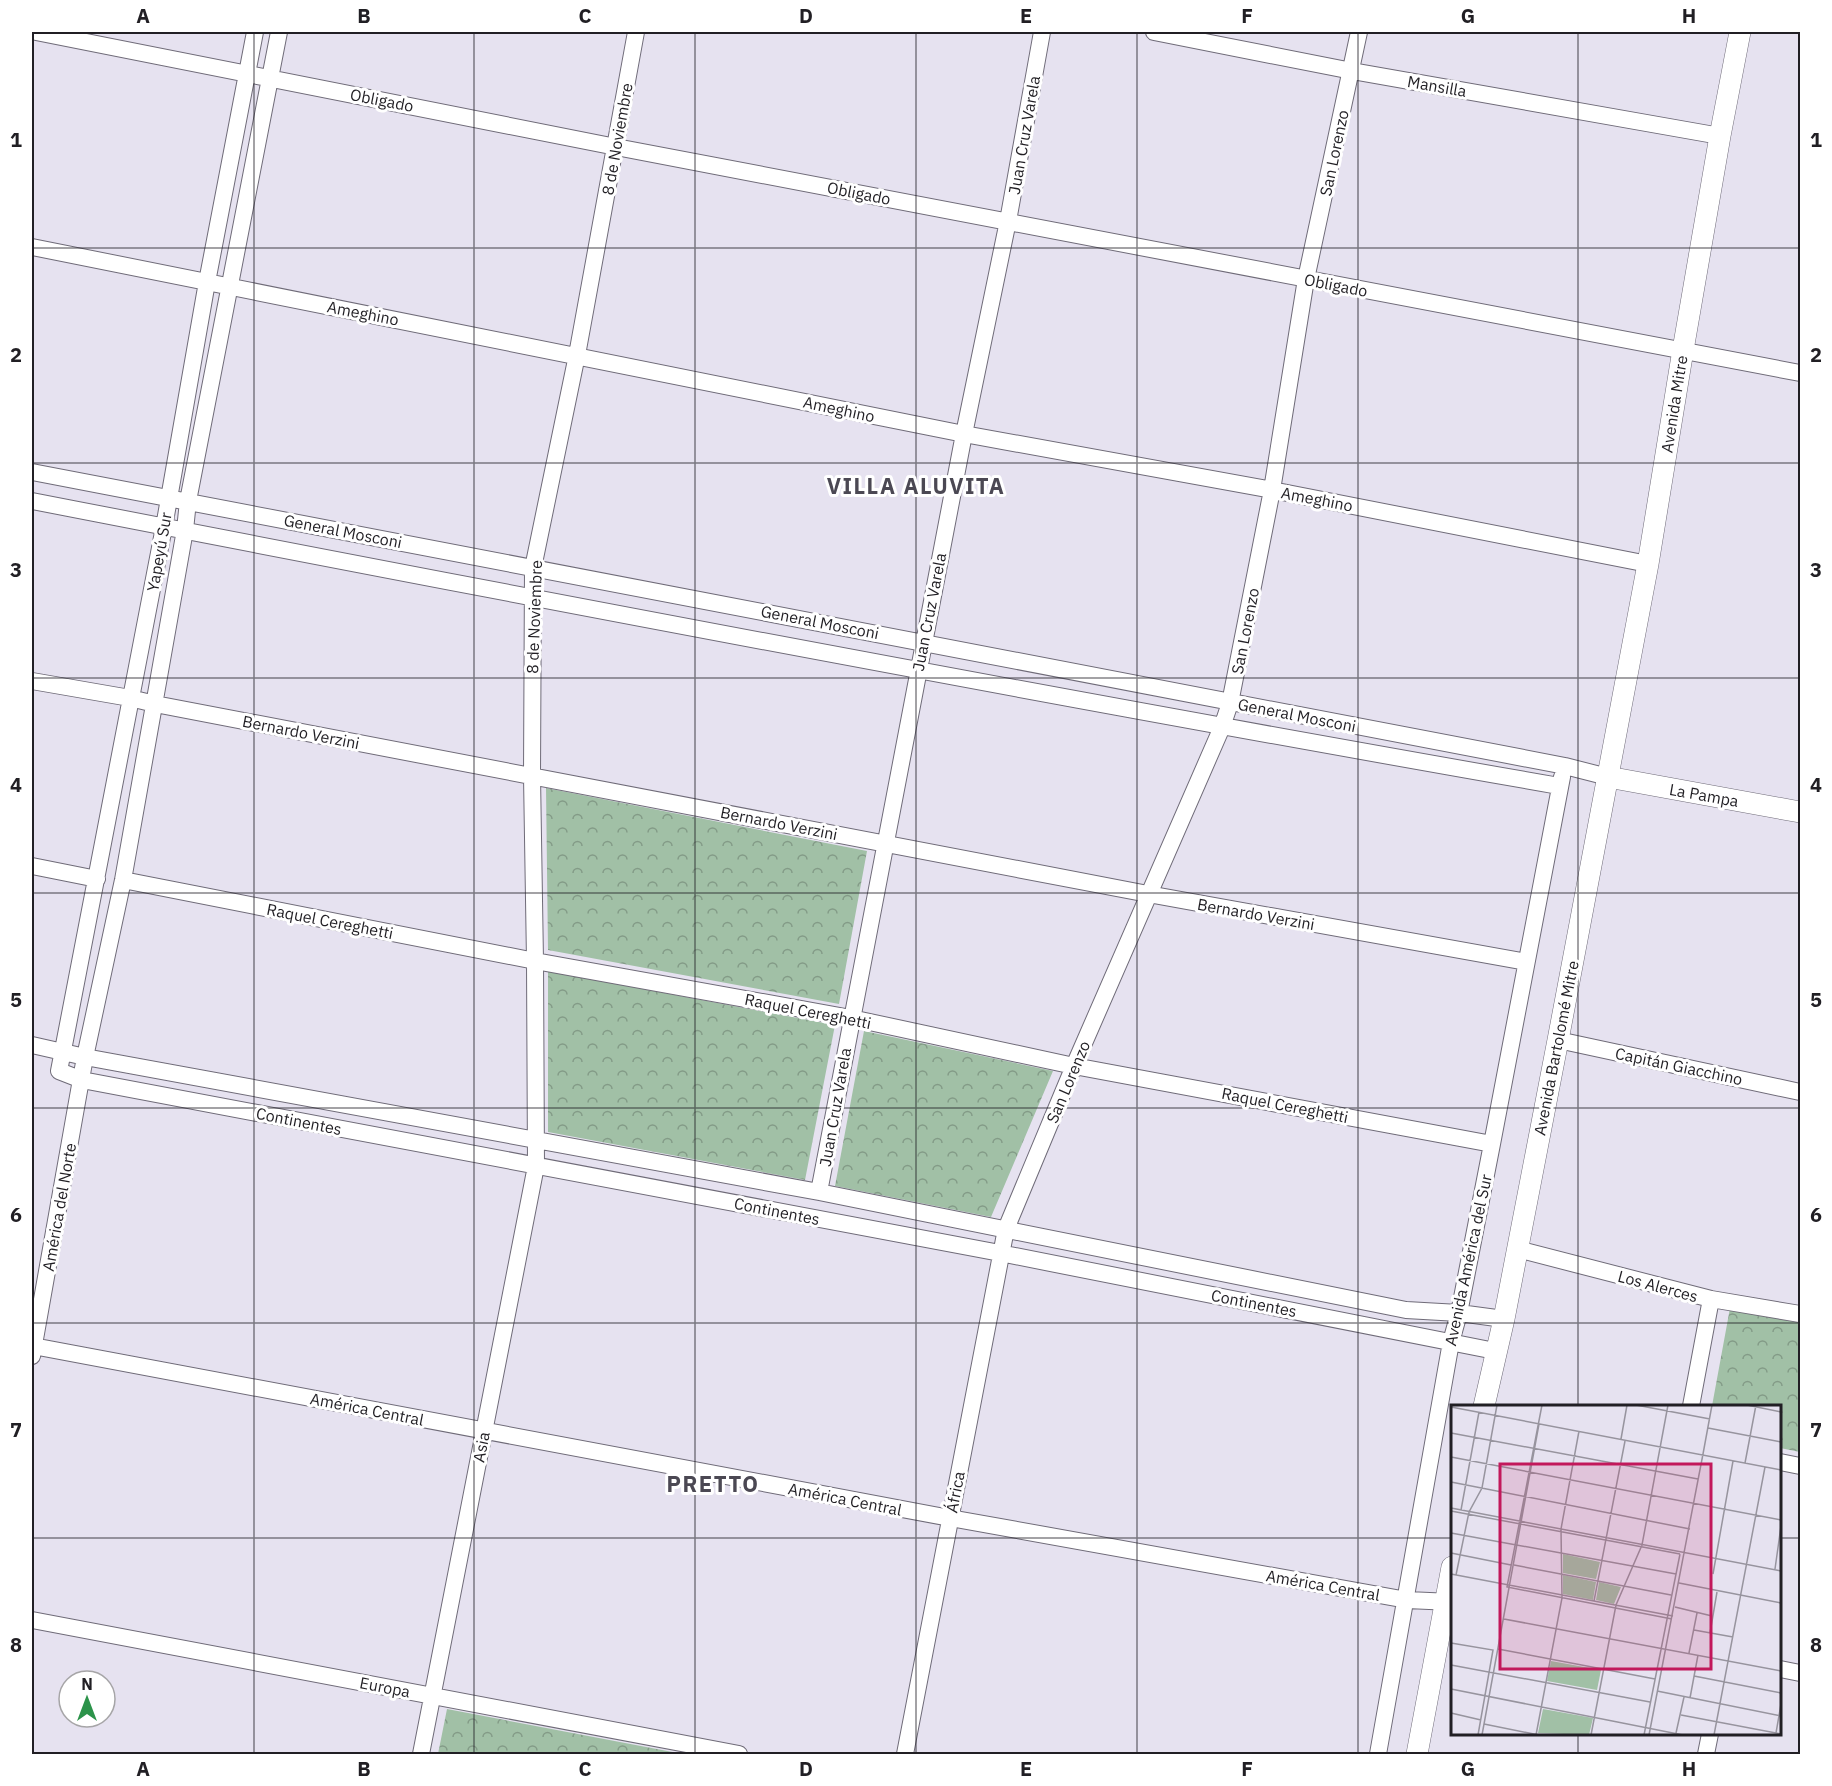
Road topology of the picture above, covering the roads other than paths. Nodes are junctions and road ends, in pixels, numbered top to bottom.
1 (36, 32) edge
2 (255, 32) edge
3 (279, 32) edge
4 (636, 32) edge
5 (1042, 32) edge
6 (1154, 32) edge
7 (1359, 32) edge
8 (1740, 32) edge
9 (1352, 71) junction
10 (247, 74) junction
11 (269, 77) junction
12 (1720, 136) junction
13 (616, 147) junction
14 (1008, 221) junction
15 (32, 247) edge
16 (1306, 279) junction
17 (207, 282) junction
18 (229, 286) junction
19 (1683, 350) junction
20 (577, 355) junction
21 (1800, 374) edge
22 (964, 434) junction
23 (32, 472) edge
24 (1272, 490) junction
25 (168, 497) junction
26 (32, 501) edge
27 (188, 501) junction
28 (164, 527) junction
29 (185, 530) junction
30 (1648, 564) junction
31 (533, 568) junction
32 (532, 598) junction
33 (923, 642) junction
34 (918, 671) junction
35 (32, 681) edge
36 (130, 698) junction
37 (1230, 703) junction
38 (154, 704) junction
39 (1222, 727) junction
40 (1565, 766) junction
41 (532, 777) junction
42 (1608, 777) junction
43 (1559, 786) junction
44 (1800, 813) edge
45 (886, 843) junction
46 (32, 866) edge
47 (97, 879) junction
48 (123, 880) junction
49 (1148, 894) junction
50 (535, 961) junction
51 (1526, 962) junction
52 (851, 1018) junction
53 (1558, 1040) junction
54 (32, 1045) edge
55 (63, 1050) junction
56 (86, 1057) junction
57 (1074, 1066) junction
58 (59, 1071) joint
59 (82, 1080) junction
60 (1800, 1092) edge
61 (536, 1140) junction
62 (1492, 1144) junction
63 (536, 1166) junction
64 (819, 1192) junction
65 (1006, 1229) junction
66 (1517, 1248) junction
67 (1000, 1253) junction
68 (1711, 1299) junction
69 (1459, 1313) junction
70 (1800, 1314) edge
71 (1504, 1319) junction
72 (1451, 1342) junction
73 (32, 1351) edge
74 (1495, 1351) junction
75 (1484, 1405) edge
76 (1691, 1405) edge
77 (484, 1431) junction
78 (1781, 1462) edge
79 (1800, 1466) edge
80 (950, 1518) junction
81 (1451, 1579) edge
82 (1407, 1600) junction
83 (1449, 1602) edge
84 (32, 1620) edge
85 (1781, 1669) edge
86 (1800, 1673) edge
87 (433, 1695) junction
88 (1710, 1735) edge
89 (421, 1755) edge
90 (739, 1755) edge
91 (905, 1755) edge
92 (1378, 1755) edge
93 (1417, 1755) edge
94 (1706, 1755) edge

1 - 10 street, Obligado
2 - 10 street, Yapeyú Sur
3 - 11 street, Yapeyú Sur
4 - 13 street, 8 de Noviembre
5 - 14 street, Juan Cruz Varela
6 - 9 street, Mansilla
7 - 9 street, San Lorenzo
8 - 12 street, Avenida Mitre
9 - 12 street, Mansilla
9 - 16 street, San Lorenzo
10 - 11 street, Obligado
10 - 17 street, Yapeyú Sur
11 - 13 street, Obligado
11 - 18 street, Yapeyú Sur
12 - 19 street, Avenida Mitre
13 - 14 street, Obligado
13 - 20 street, 8 de Noviembre
14 - 16 street, Obligado
14 - 22 street, Juan Cruz Varela
15 - 17 street, Ameghino
16 - 19 street, Obligado
16 - 24 street, San Lorenzo
17 - 18 street, Ameghino
17 - 25 street, Yapeyú Sur
18 - 20 street, Ameghino
18 - 27 street, Yapeyú Sur
19 - 21 street, Obligado
19 - 30 street, Avenida Mitre
20 - 22 street, Ameghino
20 - 31 street, 8 de Noviembre
22 - 24 street, Ameghino
22 - 33 street, Juan Cruz Varela
23 - 25 street, General Mosconi
24 - 30 street, Ameghino
24 - 37 street, San Lorenzo
25 - 27 street, General Mosconi
25 - 28 street, Yapeyú Sur
26 - 28 street, General Mosconi
27 - 29 street, Yapeyú Sur
27 - 31 street, General Mosconi
28 - 29 street, General Mosconi
28 - 36 street, Yapeyú Sur
29 - 32 street, General Mosconi
29 - 38 street, Yapeyú Sur
30 - 42 street, Avenida Mitre
31 - 32 street, 8 de Noviembre
31 - 33 street, General Mosconi
32 - 34 street, General Mosconi
32 - 41 street, 8 de Noviembre
33 - 34 street, Juan Cruz Varela
33 - 37 street, General Mosconi
34 - 39 street, General Mosconi
34 - 45 street, Juan Cruz Varela
35 - 36 street, Bernardo Verzini
36 - 38 street, Bernardo Verzini
36 - 47 street, Yapeyú Sur
37 - 39 street, San Lorenzo
37 - 40 street, General Mosconi
38 - 41 street, Bernardo Verzini
38 - 48 street, Yapeyú Sur
39 - 43 street, General Mosconi
39 - 49 street, San Lorenzo
40 - 42 street, General Mosconi
40 - 43 street, Avenida América del Sur
41 - 45 street, Bernardo Verzini
41 - 50 street, 8 de Noviembre
42 - 44 street, La Pampa
42 - 53 street, Avenida Bartolomé Mitre
43 - 51 street, Avenida América del Sur
45 - 49 street, Bernardo Verzini
45 - 52 street, Juan Cruz Varela
46 - 47 street
47 - 55 street, Yapeyú Sur
48 - 50 street, Raquel Cereghetti
48 - 56 street, Yapeyú Sur
49 - 51 street, Bernardo Verzini
49 - 57 street, San Lorenzo
50 - 52 street, Raquel Cereghetti
50 - 61 street, 8 de Noviembre
51 - 62 street, Avenida América del Sur
52 - 57 street, Raquel Cereghetti
52 - 64 street, Juan Cruz Varela
53 - 60 street, Capitán Giacchino
53 - 66 street, Avenida Bartolomé Mitre
54 - 55 street, Continentes
55 - 56 street, Continentes
55 - 58 street, Yapeyú Sur
56 - 59 street, América del Norte
56 - 61 street, Continentes
57 - 62 street, Raquel Cereghetti
57 - 65 street, San Lorenzo
58 - 59 street, Continentes
59 - 63 street, Continentes
59 - 73 street, América del Norte
61 - 63 street, Asia
61 - 64 street, Continentes
62 - 69 street, Avenida América del Sur
63 - 67 street, Continentes
63 - 77 street, Asia
64 - 65 street, Continentes
65 - 67 street, África
65 - 69 street, Continentes
66 - 68 street, Los Alerces
66 - 71 street, Avenida Bartolomé Mitre
67 - 72 street, Continentes
67 - 80 street, África
68 - 70 street, Los Alerces
68 - 76 street
69 - 71 street, Continentes
69 - 72 street, Avenida América del Sur
71 - 74 street
72 - 74 street, Continentes
72 - 82 street, Avenida América del Sur
73 - 77 street, América Central
74 - 75 street
77 - 80 street, América Central
77 - 87 street, Asia
78 - 79 street
80 - 82 street, América Central
80 - 91 street, África
81 - 83 street
82 - 83 street, América Central
82 - 92 street, Avenida América del Sur
83 - 93 street
84 - 87 street, Europa
85 - 86 street
87 - 89 street, Asia
87 - 90 street, Europa
88 - 94 street

